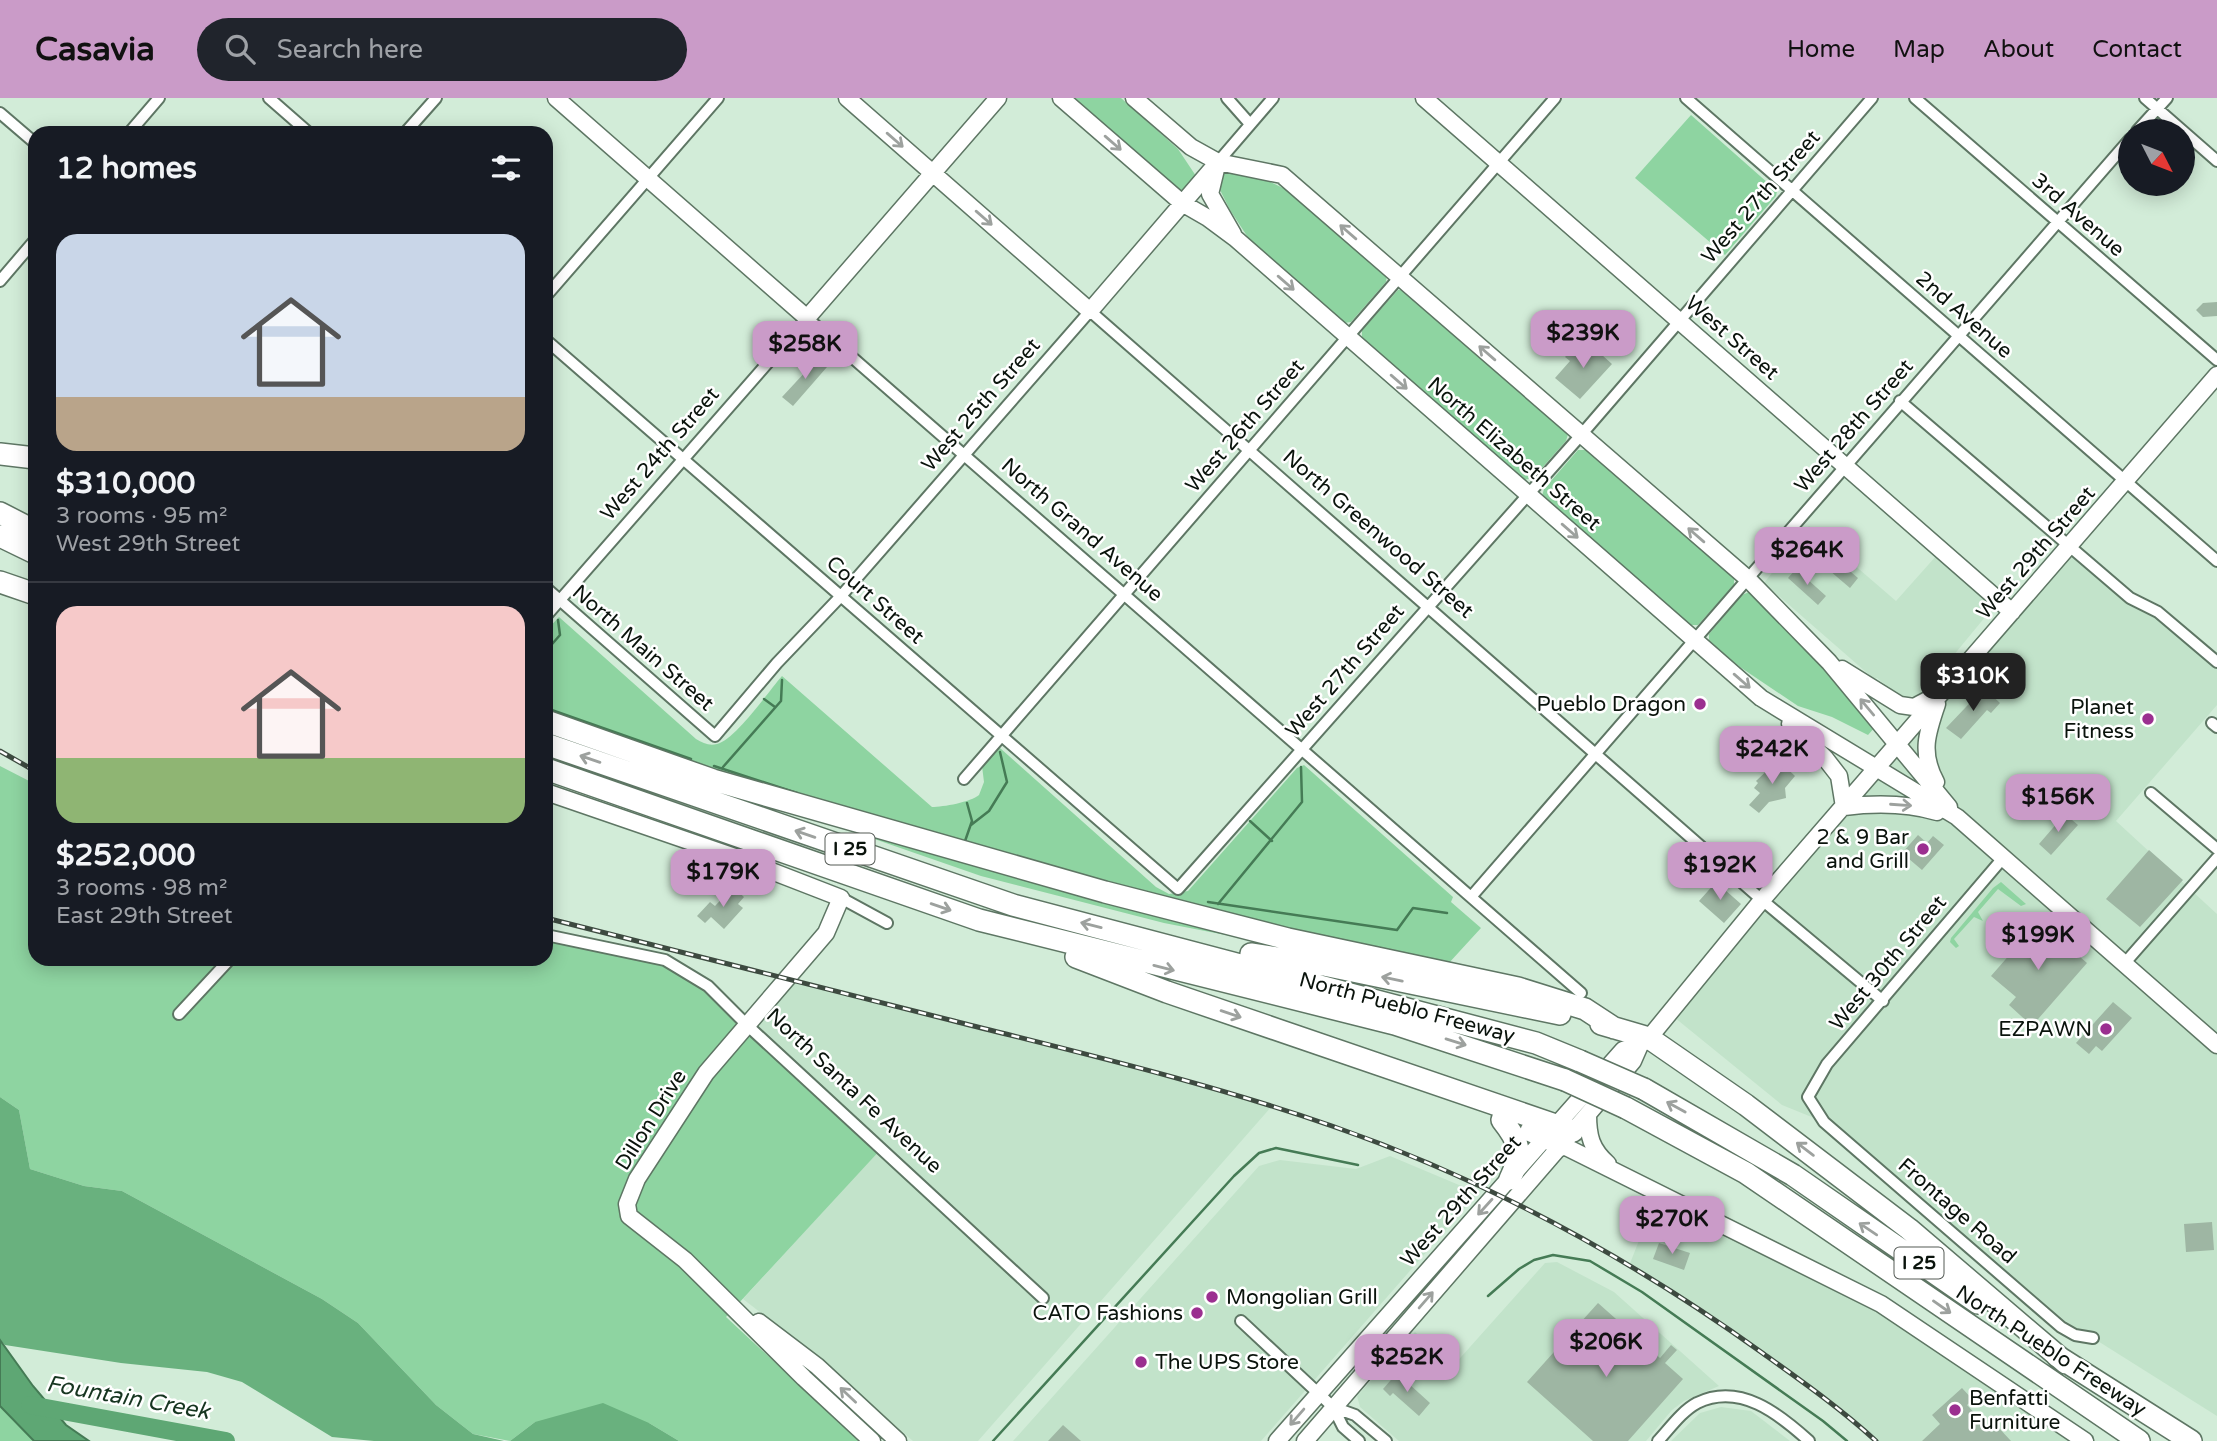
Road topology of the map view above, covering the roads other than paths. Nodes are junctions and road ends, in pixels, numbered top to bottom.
1 (159, 98) edge
2 (269, 98) edge
3 (436, 98) edge
4 (556, 98) edge
5 (719, 98) edge
6 (846, 98) edge
7 (998, 98) edge
8 (1061, 98) edge
9 (1134, 98) edge
10 (1227, 98) edge
11 (1273, 98) edge
12 (1424, 98) edge
13 (1555, 98) edge
14 (1686, 98) edge
15 (1872, 98) edge
16 (1915, 98) edge
17 (2146, 98) edge
18 (2167, 98) edge
19 (2158, 108) junction
20 (0, 113) edge
21 (2148, 119) edge
22 (1250, 124) junction
23 (135, 126) edge
24 (301, 126) edge
25 (411, 126) edge
26 (28, 137) edge
27 (2118, 153) edge
28 (2217, 160) edge
29 (1218, 162) junction
30 (1499, 164) junction
31 (933, 173) junction
32 (649, 177) junction
33 (1792, 191) junction
34 (1182, 204) junction
35 (2058, 222) junction
36 (1235, 238) junction
37 (28, 248) edge
38 (1400, 276) junction
39 (0, 281) edge
40 (553, 288) edge
41 (1090, 311) junction
42 (807, 317) junction
43 (1679, 320) junction
44 (1958, 336) junction
45 (1347, 337) junction
46 (553, 346) edge
47 (2217, 360) edge
48 (2217, 375) edge
49 (1900, 401) junction
50 (1580, 435) junction
51 (1249, 450) junction
52 (0, 454) edge
53 (965, 455) junction
54 (28, 457) edge
55 (684, 459) junction
56 (1846, 465) junction
57 (2126, 481) junction
58 (1527, 494) junction
59 (0, 513) edge
60 (28, 527) edge
61 (0, 536) edge
62 (2070, 545) junction
63 (28, 550) edge
64 (2217, 561) edge
65 (1748, 579) junction
66 (0, 582) edge
67 (28, 592) edge
68 (553, 594) edge
69 (1124, 594) junction
70 (841, 596) junction
71 (560, 600) junction
72 (1428, 606) junction
73 (553, 608) edge
74 (2012, 612) junction
75 (1695, 640) junction
76 (1829, 662) junction
77 (2217, 662) edge
78 (1941, 693) junction
79 (1768, 703) junction
80 (553, 724) edge
81 (715, 736) joint
82 (1002, 736) junction
83 (1898, 743) junction
84 (553, 746) edge
85 (1302, 749) junction
86 (1596, 753) junction
87 (1877, 768) junction
88 (553, 771) edge
89 (964, 779) dead end
90 (2151, 793) dead end
91 (553, 794) edge
92 (1844, 807) junction
93 (1956, 817) junction
94 (2217, 849) edge
95 (2003, 858) junction
96 (2217, 858) edge
97 (1178, 889) joint
98 (1471, 897) junction
99 (841, 898) junction
100 (1762, 900) junction
101 (979, 920) junction
102 (887, 923) dead end
103 (553, 936) edge
104 (1158, 941) junction
105 (2124, 964) junction
106 (224, 966) edge
107 (1581, 993) dead end
108 (1883, 1001) junction
109 (179, 1014) dead end
110 (747, 1025) junction
111 (1614, 1028) junction
112 (1645, 1041) junction
113 (2217, 1045) edge
114 (1441, 1086) junction
115 (1808, 1097) joint
116 (1588, 1114) junction
117 (1502, 1120) junction
118 (1559, 1135) junction
119 (1621, 1175) junction
120 (1510, 1179) junction
121 (720, 1294) junction
122 (1043, 1298) dead end
123 (1241, 1321) dead end
124 (2093, 1338) dead end
125 (2066, 1363) junction
126 (1319, 1393) junction
127 (1333, 1407) junction
128 (872, 1441) edge
129 (898, 1441) edge
130 (1277, 1441) edge
131 (1305, 1441) edge
132 (1359, 1441) edge
133 (1386, 1441) edge
134 (1658, 1441) edge
135 (1809, 1441) edge
136 (2085, 1441) edge
137 (2137, 1441) edge
138 (2191, 1441) edge

1 - 23 street
2 - 24 street
3 - 25 street
4 - 32 main road, North Grand Avenue
5 - 32 street
6 -> 31 main road, North Greenwood Street
7 - 31 main road, West 24th Street
8 -> 34 main road, North Elizabeth Street
9 - 29 main road, North Elizabeth Street
10 - 22 street
11 - 22 street, West 25th Street
12 - 30 main road, West Street
13 - 30 street, West 26th Street
14 - 33 street, 2nd Avenue
15 - 33 street, West 27th Street
16 - 35 street, 3rd Avenue
17 - 19 street
18 - 19 street
19 - 21 street
19 - 28 street
20 - 26 street
22 - 29 street, West 25th Street
27 - 35 street, West 28th Street
29 - 34 main road, West 25th Street
29 - 36 main road
38 -> 29 main road, North Elizabeth Street
30 - 38 street, West 26th Street
30 - 43 main road, West Street
31 -> 41 main road, North Greenwood Street
31 - 42 main road, West 24th Street
32 - 40 street
32 - 42 main road, North Grand Avenue
33 - 43 street, West 27th Street
33 - 44 street, 2nd Avenue
34 - 36 main road, North Elizabeth Street
34 - 41 main road, West 25th Street
35 - 44 street, West 28th Street
35 - 47 street, 3rd Avenue
36 -> 45 main road, North Elizabeth Street
37 - 39 street
38 - 45 street, West 26th Street
50 -> 38 main road, North Elizabeth Street
41 - 51 street, North Greenwood Street
41 - 53 street, West 25th Street
42 - 53 street, North Grand Avenue
42 - 55 street, West 24th Street
43 - 50 street, West 27th Street
43 - 56 main road, West Street
44 - 49 street, West 28th Street
44 - 57 street, 2nd Avenue
45 - 51 street, West 26th Street
45 -> 58 main road, North Elizabeth Street
46 - 55 street, Court Street
48 - 57 main road, West 29th Street
49 - 56 street, West 28th Street
49 - 62 street
50 - 58 street, West 27th Street
65 -> 50 main road, North Elizabeth Street
51 - 69 street, West 26th Street
51 - 72 street, North Greenwood Street
52 - 54 highway
53 - 69 street, North Grand Avenue
53 - 70 street, West 25th Street
55 - 70 street, Court Street
55 - 71 street, West 24th Street
56 - 65 street, West 28th Street
56 - 74 main road, West Street
57 - 62 main road, West 29th Street
57 - 64 street, 2nd Avenue
58 - 72 street, West 27th Street
58 -> 75 main road, North Elizabeth Street
59 - 60 highway
61 - 63 highway
62 - 74 main road, West 29th Street
62 - 77 street
65 - 75 street, West 28th Street
65 - 76 main road, North Elizabeth Street
66 - 67 highway
68 - 71 street, North Main Street
69 - 82 street, West 26th Street
69 - 85 street, North Grand Avenue
70 - 81 street, West 25th Street
70 - 82 street, Court Street
71 - 73 street, West 24th Street
71 - 81 street, North Main Street
72 - 85 street, West 27th Street
72 - 86 street, North Greenwood Street
74 - 78 main road, West 29th Street
75 -> 79 main road, North Elizabeth Street
75 - 86 street, West 28th Street
76 - 78 main road
83 -> 76 main road, North Elizabeth Street
78 - 83 main road, West 29th Street
78 - 93 main road
79 - 87 main road, North Elizabeth Street
79 - 92 main road
80 - 111 highway
82 - 89 street, West 26th Street
82 - 97 street, Court Street
83 - 87 main road, West 29th Street
83 - 93 main road, North Elizabeth Street
104 -> 84 highway, North Pueblo Freeway / I 25
85 - 97 street, West 27th Street
85 - 98 street, North Grand Avenue
86 - 98 street, West 28th Street
86 - 100 street, North Greenwood Street
87 - 92 main road, West 29th Street
87 - 93 main road, North Elizabeth Street
88 -> 101 highway, North Pueblo Freeway / I 25
90 - 94 street
91 - 99 main road
92 -> 93 main road
92 - 100 main road, West 29th Street
93 - 95 main road, North Elizabeth Street
95 - 105 main road, North Elizabeth Street
95 - 108 street, West 30th Street
96 - 105 street
98 - 107 street, North Grand Avenue
99 - 102 street
99 - 110 main road, North Santa Fe Avenue
100 - 108 street, North Greenwood Street
100 - 112 main road, West 29th Street
101 -> 114 highway
101 -> 137 highway, North Pueblo Freeway / I 25, bridge
103 - 110 street
111 -> 104 highway
125 -> 104 highway, North Pueblo Freeway / I 25, bridge
105 - 113 main road, North Elizabeth Street
106 - 109 street
108 - 115 street, West 30th Street
110 - 121 main road, Dillon Drive
110 - 122 street, North Santa Fe Avenue
111 - 112 highway
112 - 116 main road, West 29th Street
112 - 118 main road, West 29th Street
125 -> 112 highway
114 - 117 highway
114 - 118 highway
115 - 124 street, Frontage Road
116 - 118 main road, West 29th Street
116 - 119 main road
117 - 118 highway
117 - 120 highway
118 - 119 main road
118 - 120 main road, West 29th Street
127 -> 118 main road
119 - 136 main road
120 -> 126 main road, West 29th Street
121 - 128 main road, Dillon Drive
129 -> 121 main road, Dillon Drive
123 - 126 street
125 - 138 highway, North Pueblo Freeway / I 25
126 - 127 street
126 -> 130 main road, West 29th Street
127 - 131 main road
127 - 132 street
127 - 133 street
134 - 135 street

